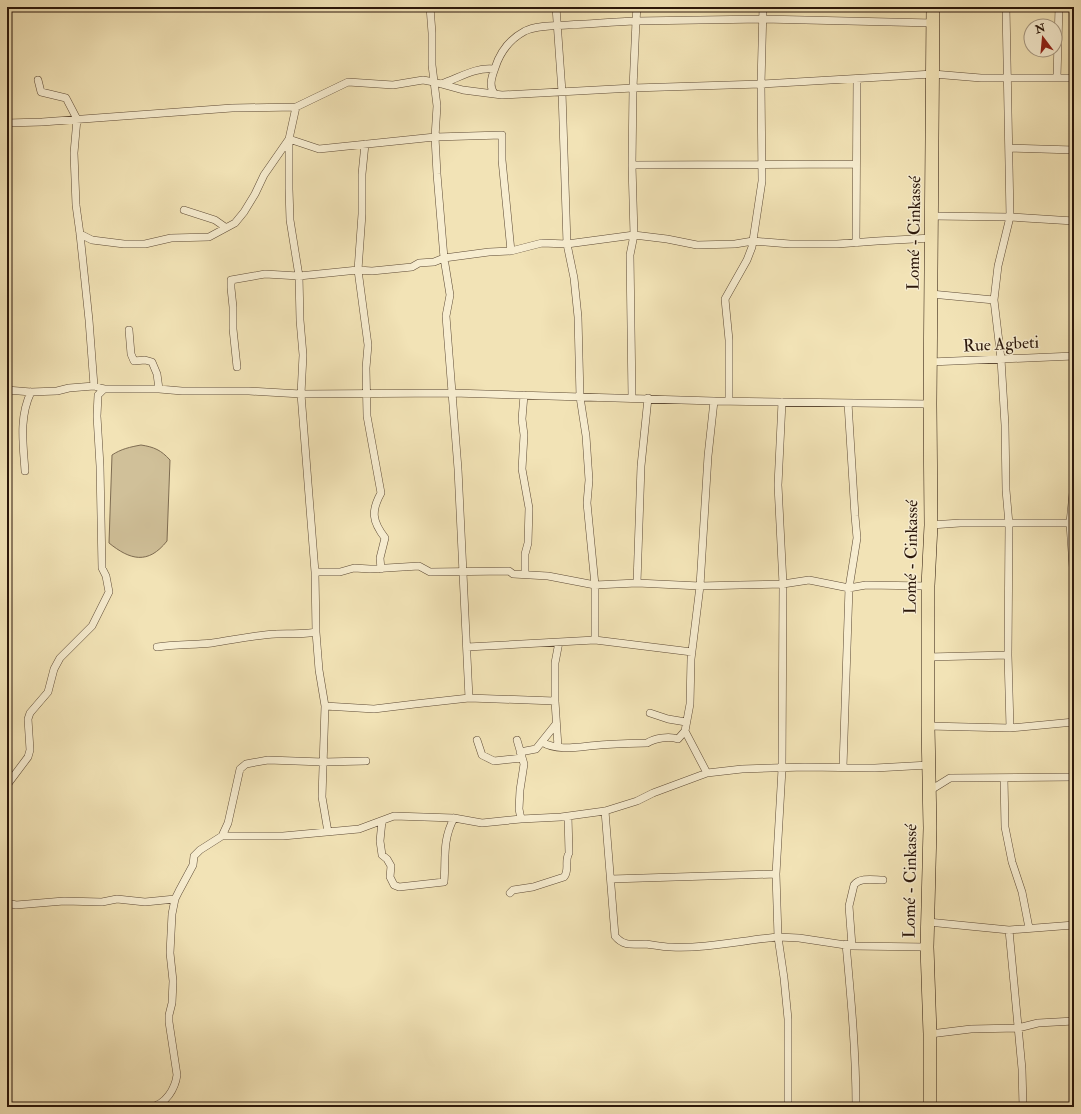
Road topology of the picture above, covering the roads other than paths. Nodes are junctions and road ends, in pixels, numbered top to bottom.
1 (430, 7) edge
2 (556, 7) edge
3 (637, 7) edge
4 (763, 7) edge
5 (934, 7) edge
6 (1006, 7) edge
7 (1059, 7) edge
8 (763, 19) junction
9 (636, 21) junction
10 (933, 23) junction
11 (557, 26) junction
12 (494, 69) junction
13 (933, 74) junction
14 (1007, 77) junction
15 (1057, 77) junction
16 (1074, 78) edge
17 (857, 79) junction
18 (38, 80) dead end
19 (437, 83) junction
20 (761, 84) junction
21 (632, 88) junction
22 (562, 92) junction
23 (495, 94) junction
24 (296, 107) junction
25 (77, 119) junction
26 (7, 123) edge
27 (435, 137) junction
28 (289, 139) junction
29 (365, 144) junction
30 (1009, 148) junction
31 (1074, 150) edge
32 (762, 164) junction
33 (856, 164) junction
34 (632, 165) junction
35 (184, 210) dead end
36 (932, 216) junction
37 (1010, 217) junction
38 (1074, 221) edge
39 (225, 227) junction
40 (80, 234) junction
41 (634, 235) junction
42 (932, 238) junction
43 (753, 241) junction
44 (856, 243) junction
45 (567, 244) junction
46 (511, 251) junction
47 (444, 258) junction
48 (358, 270) junction
49 (299, 276) junction
50 (931, 294) junction
51 (994, 300) junction
52 (129, 330) dead end
53 (1074, 356) edge
54 (1001, 359) junction
55 (930, 362) junction
56 (237, 367) dead end
57 (94, 386) junction
58 (104, 389) junction
59 (159, 389) junction
60 (7, 390) edge
61 (31, 392) junction
62 (453, 393) junction
63 (301, 394) junction
64 (367, 394) junction
65 (524, 395) junction
66 (580, 397) junction
67 (632, 398) junction
68 (648, 398) junction
69 (714, 401) junction
70 (729, 401) junction
71 (782, 402) junction
72 (848, 403) junction
73 (930, 404) junction
74 (25, 471) dead end
75 (1074, 482) edge
76 (1072, 523) edge
77 (1009, 524) junction
78 (931, 525) junction
79 (381, 569) junction
80 (315, 572) junction
81 (464, 572) junction
82 (525, 574) junction
83 (1074, 582) edge
84 (637, 583) junction
85 (783, 584) junction
86 (595, 585) junction
87 (700, 586) junction
88 (928, 586) junction
89 (849, 588) junction
90 (316, 632) junction
91 (595, 640) junction
92 (559, 642) junction
93 (157, 647) dead end
94 (467, 647) junction
95 (692, 652) junction
96 (1008, 655) junction
97 (928, 658) junction
98 (469, 698) junction
99 (555, 701) junction
100 (325, 706) junction
101 (650, 713) dead end
102 (686, 722) junction
103 (1074, 722) edge
104 (556, 724) junction
105 (928, 726) junction
106 (1010, 728) junction
107 (685, 730) junction
108 (477, 740) dead end
109 (517, 740) dead end
110 (542, 742) junction
111 (558, 747) junction
112 (521, 755) junction
113 (366, 761) dead end
114 (324, 762) junction
115 (929, 765) junction
116 (844, 767) junction
117 (782, 768) junction
118 (707, 773) junction
119 (1074, 777) edge
120 (1004, 778) junction
121 (7, 785) edge
122 (929, 791) junction
123 (605, 811) junction
124 (568, 816) junction
125 (454, 818) junction
126 (521, 819) junction
127 (382, 821) junction
128 (328, 832) junction
129 (222, 836) junction
130 (776, 874) junction
131 (611, 879) junction
132 (883, 880) dead end
133 (510, 893) dead end
134 (176, 899) junction
135 (7, 903) edge
136 (928, 922) junction
137 (1074, 926) edge
138 (1029, 928) junction
139 (1008, 930) junction
140 (778, 937) junction
141 (849, 945) junction
142 (927, 947) junction
143 (1074, 1021) edge
144 (1018, 1028) junction
145 (930, 1034) junction
146 (151, 1107) edge
147 (788, 1107) edge
148 (856, 1107) edge
149 (930, 1107) edge
150 (1023, 1107) edge

1 - 19 street
2 - 11 street
3 - 9 street
4 - 8 street
5 - 10 highway, Lomé - Cinkassé
6 - 14 street
7 - 15 street
8 - 9 street
8 - 10 street
8 - 20 street
9 - 11 street
9 - 21 street
10 - 13 highway, Lomé - Cinkassé
11 - 12 street
11 - 22 street
12 - 19 street
12 - 23 street
13 - 14 street
13 - 17 street
13 - 36 highway, Lomé - Cinkassé
14 - 15 street
14 - 30 street
15 - 16 street
17 - 20 street
17 - 33 street
18 - 25 street
19 - 23 street
19 - 24 street
19 - 27 street
20 - 21 street
20 - 32 street
21 - 22 street
21 - 34 street
22 - 23 street
22 - 45 street
24 - 25 street
24 - 28 street
25 - 26 street
25 - 40 street
27 - 29 street
27 - 46 street
27 - 47 street
28 - 29 street
28 - 39 street
28 - 49 street
29 - 48 street
30 - 31 street
30 - 37 street
32 - 33 street
32 - 34 street
32 - 43 street
33 - 44 street
34 - 41 street
35 - 39 street
36 - 37 street
36 - 42 highway, Lomé - Cinkassé
37 - 38 street
37 - 51 street
39 - 40 street
40 - 57 street
41 - 43 street
41 - 45 street
41 - 67 street
42 - 44 street
42 - 50 highway, Lomé - Cinkassé
43 - 44 street
43 - 70 street
45 - 46 street
45 - 66 street
46 - 47 street
47 - 48 street
47 - 62 street
48 - 49 street
48 - 64 street
49 - 56 street
49 - 63 street
50 - 51 street
50 - 55 highway, Lomé - Cinkassé
51 - 54 street
52 - 59 street
53 - 54 street, Rue Agbeti
54 - 55 street, Rue Agbeti
54 - 77 street
55 - 73 highway, Lomé - Cinkassé
57 - 58 street
57 - 61 street
58 - 59 street
58 - 121 street
59 - 63 street
60 - 61 street
61 - 74 street
62 - 64 street
62 - 65 street
62 - 81 street
63 - 64 street
63 - 80 street
64 - 79 street
65 - 66 street
65 - 82 street
66 - 67 street
66 - 86 street
67 - 68 street
68 - 69 street
68 - 84 street
69 - 70 street
69 - 87 street
70 - 71 street
71 - 72 street
71 - 85 street
72 - 73 street
72 - 89 street
73 - 78 highway, Lomé - Cinkassé
75 - 76 street
76 - 77 street
76 - 83 street
77 - 78 street
77 - 96 street
78 - 88 highway, Lomé - Cinkassé
79 - 80 street
79 - 81 street
80 - 90 street
81 - 82 street
81 - 94 street
82 - 86 street
84 - 86 street
84 - 87 street
85 - 87 street
85 - 89 street
85 - 117 street
86 - 91 street
87 - 95 street
88 - 89 street
88 - 97 highway, Lomé - Cinkassé
89 - 116 street
90 - 93 street
90 - 100 street
91 - 92 street
91 - 95 street
92 - 94 street
92 - 99 street
94 - 98 street
95 - 102 street
96 - 97 street
96 - 106 street
97 - 105 highway, Lomé - Cinkassé
98 - 99 street
98 - 100 street
99 - 104 street
100 - 114 street
101 - 102 street
102 - 107 street
103 - 106 street
104 - 110 street
104 - 111 street
105 - 106 street
105 - 115 highway, Lomé - Cinkassé
107 - 111 street
107 - 118 street
108 - 112 street
109 - 112 street
110 - 111 street
110 - 112 street
112 - 126 street
113 - 114 street
114 - 128 street
114 - 129 street
115 - 116 street
115 - 122 highway, Lomé - Cinkassé
116 - 117 street
117 - 118 street
117 - 130 street
118 - 123 street
119 - 120 street
120 - 122 street
120 - 138 street
122 - 136 highway, Lomé - Cinkassé
123 - 124 street
123 - 131 street
124 - 126 street
124 - 133 street
125 - 126 street
125 - 127 street
125 - 127 street
127 - 128 street
128 - 129 street
129 - 134 street
130 - 131 street
130 - 140 street
131 - 140 street
132 - 141 street
134 - 135 street
134 - 146 street
136 - 139 street
136 - 142 highway, Lomé - Cinkassé
137 - 138 street
138 - 139 street
139 - 144 street
140 - 141 street
140 - 147 street
141 - 142 street
141 - 148 street
142 - 145 highway, Lomé - Cinkassé
143 - 144 street
144 - 145 street
144 - 150 street
145 - 149 highway, Lomé - Cinkassé

